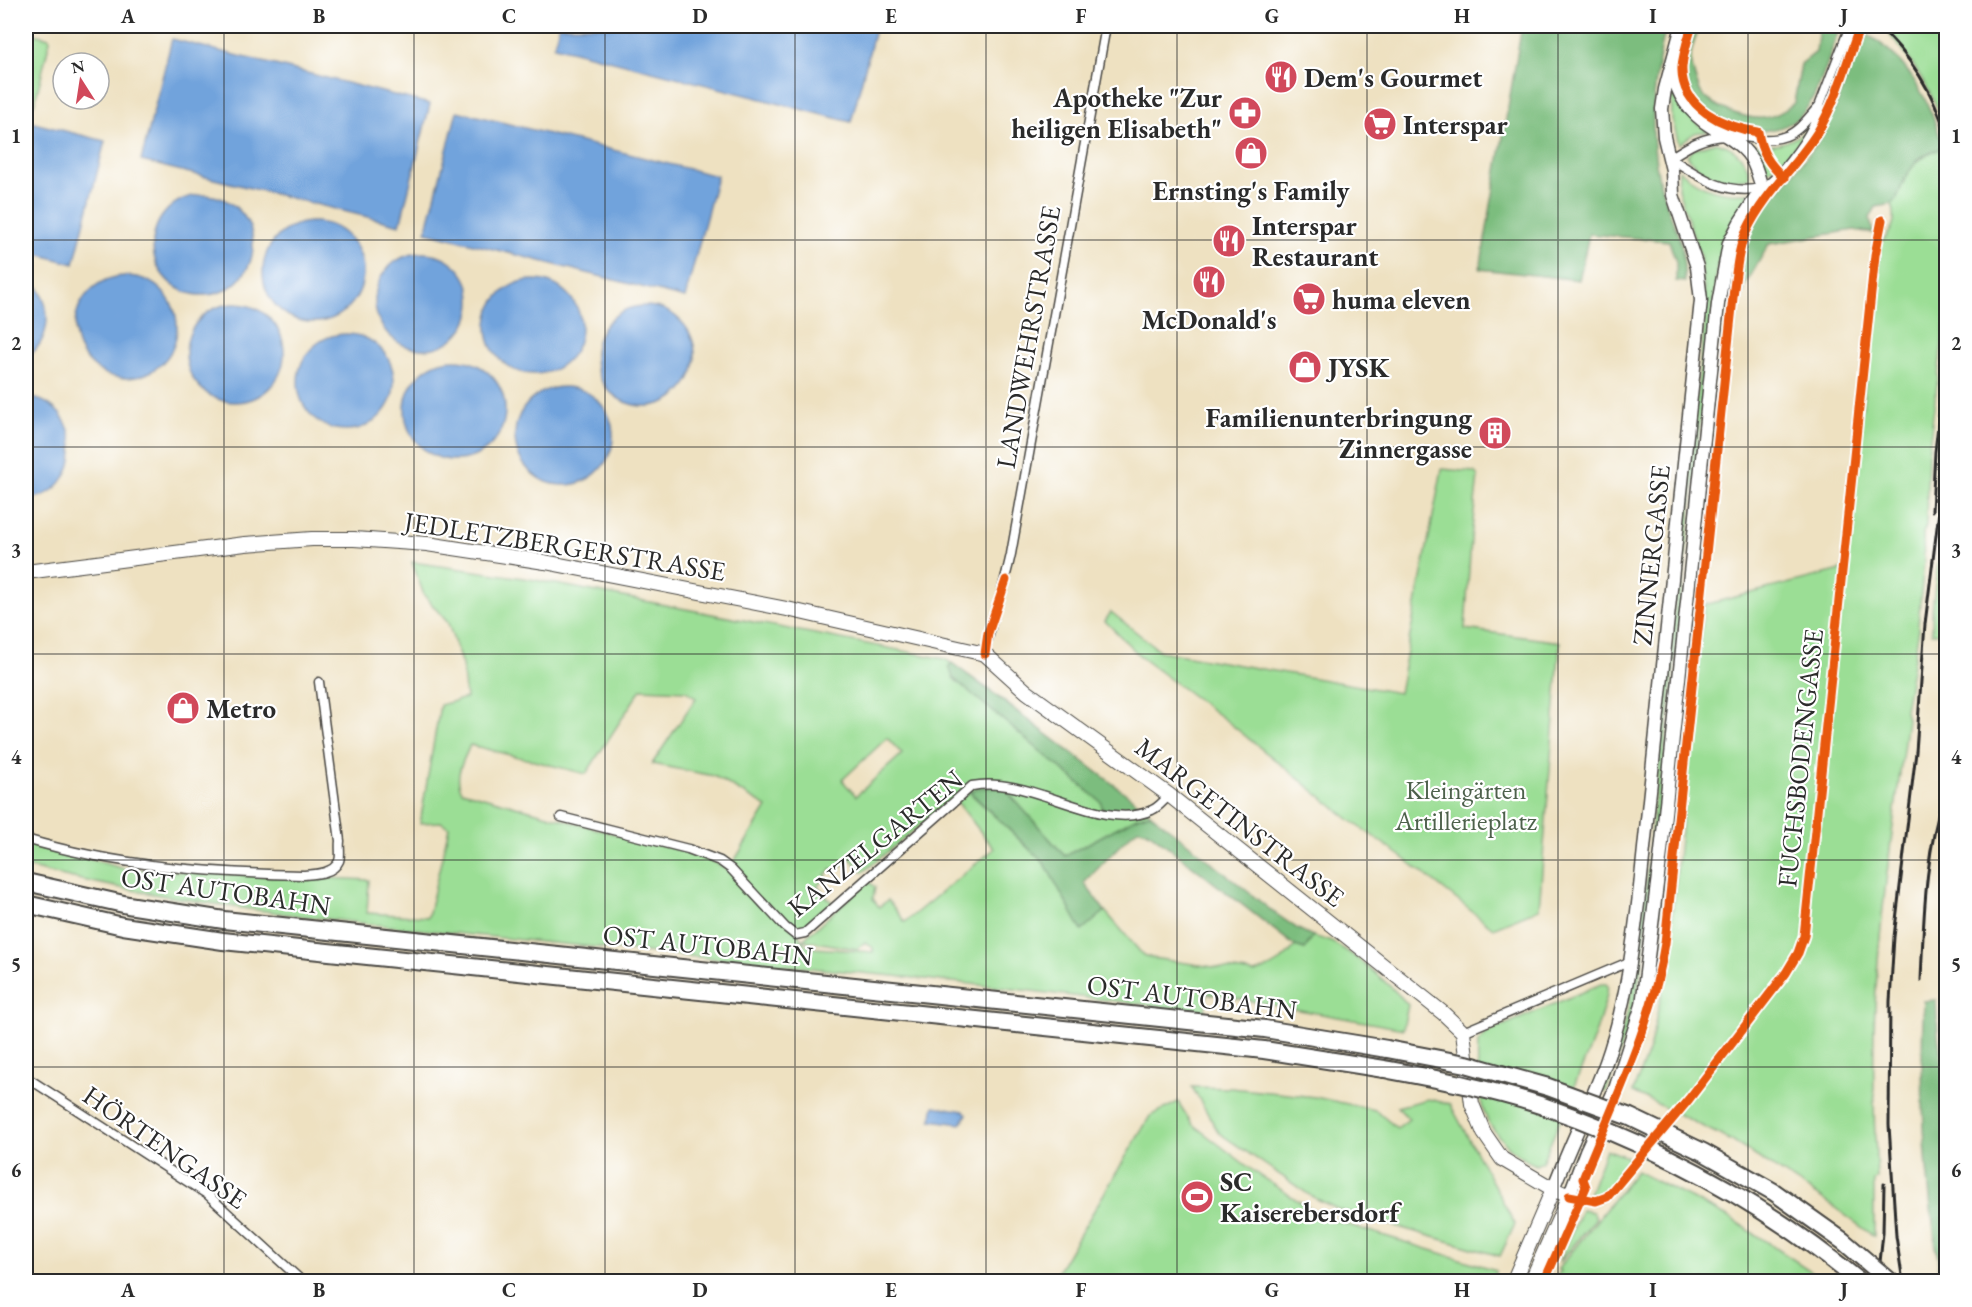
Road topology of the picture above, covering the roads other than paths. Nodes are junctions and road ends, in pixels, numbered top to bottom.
1 (1106, 26) edge
2 (1682, 26) edge
3 (1850, 26) edge
4 (1671, 68) junction
5 (1820, 105) junction
6 (1727, 135) junction
7 (1670, 158) junction
8 (1762, 188) junction
9 (1882, 220) dead end
10 (26, 572) edge
11 (985, 654) junction
12 (319, 682) dead end
13 (1169, 795) junction
14 (561, 817) dead end
15 (26, 839) edge
16 (26, 882) edge
17 (26, 904) edge
18 (1631, 961) junction
19 (1463, 1032) junction
20 (26, 1077) edge
21 (1553, 1189) junction
22 (1569, 1196) junction
23 (303, 1281) edge
24 (1512, 1281) edge
25 (1531, 1281) edge
26 (1860, 1281) edge
27 (1891, 1281) edge

1 - 11 street, LANDWEHRSTRASSE
2 - 4 main road, ZINNERGASSE
3 - 5 street, ZINNERGASSE
4 - 6 main road
4 - 7 main road, ZINNERGASSE
5 - 6 street
5 - 8 street, ZINNERGASSE
6 - 7 street
6 - 8 main road
7 - 8 street
7 - 18 main road, ZINNERGASSE
8 - 22 main road, ZINNERGASSE
9 - 22 street, FUCHSBODENGASSE
10 - 11 main road, JEDLETZBERGERSTRASSE
11 - 13 main road, MARGETINSTRASSE
12 - 15 street
13 - 14 street, KANZELGARTEN
13 - 19 main road, MARGETINSTRASSE
16 - 27 highway, OST AUTOBAHN, bridge
17 - 26 highway, OST AUTOBAHN, bridge
18 - 19 street
18 - 21 main road, ZINNERGASSE
19 - 21 main road
20 - 23 street, HÖRTENGASSE
21 - 22 main road
21 - 24 main road
22 - 25 main road

